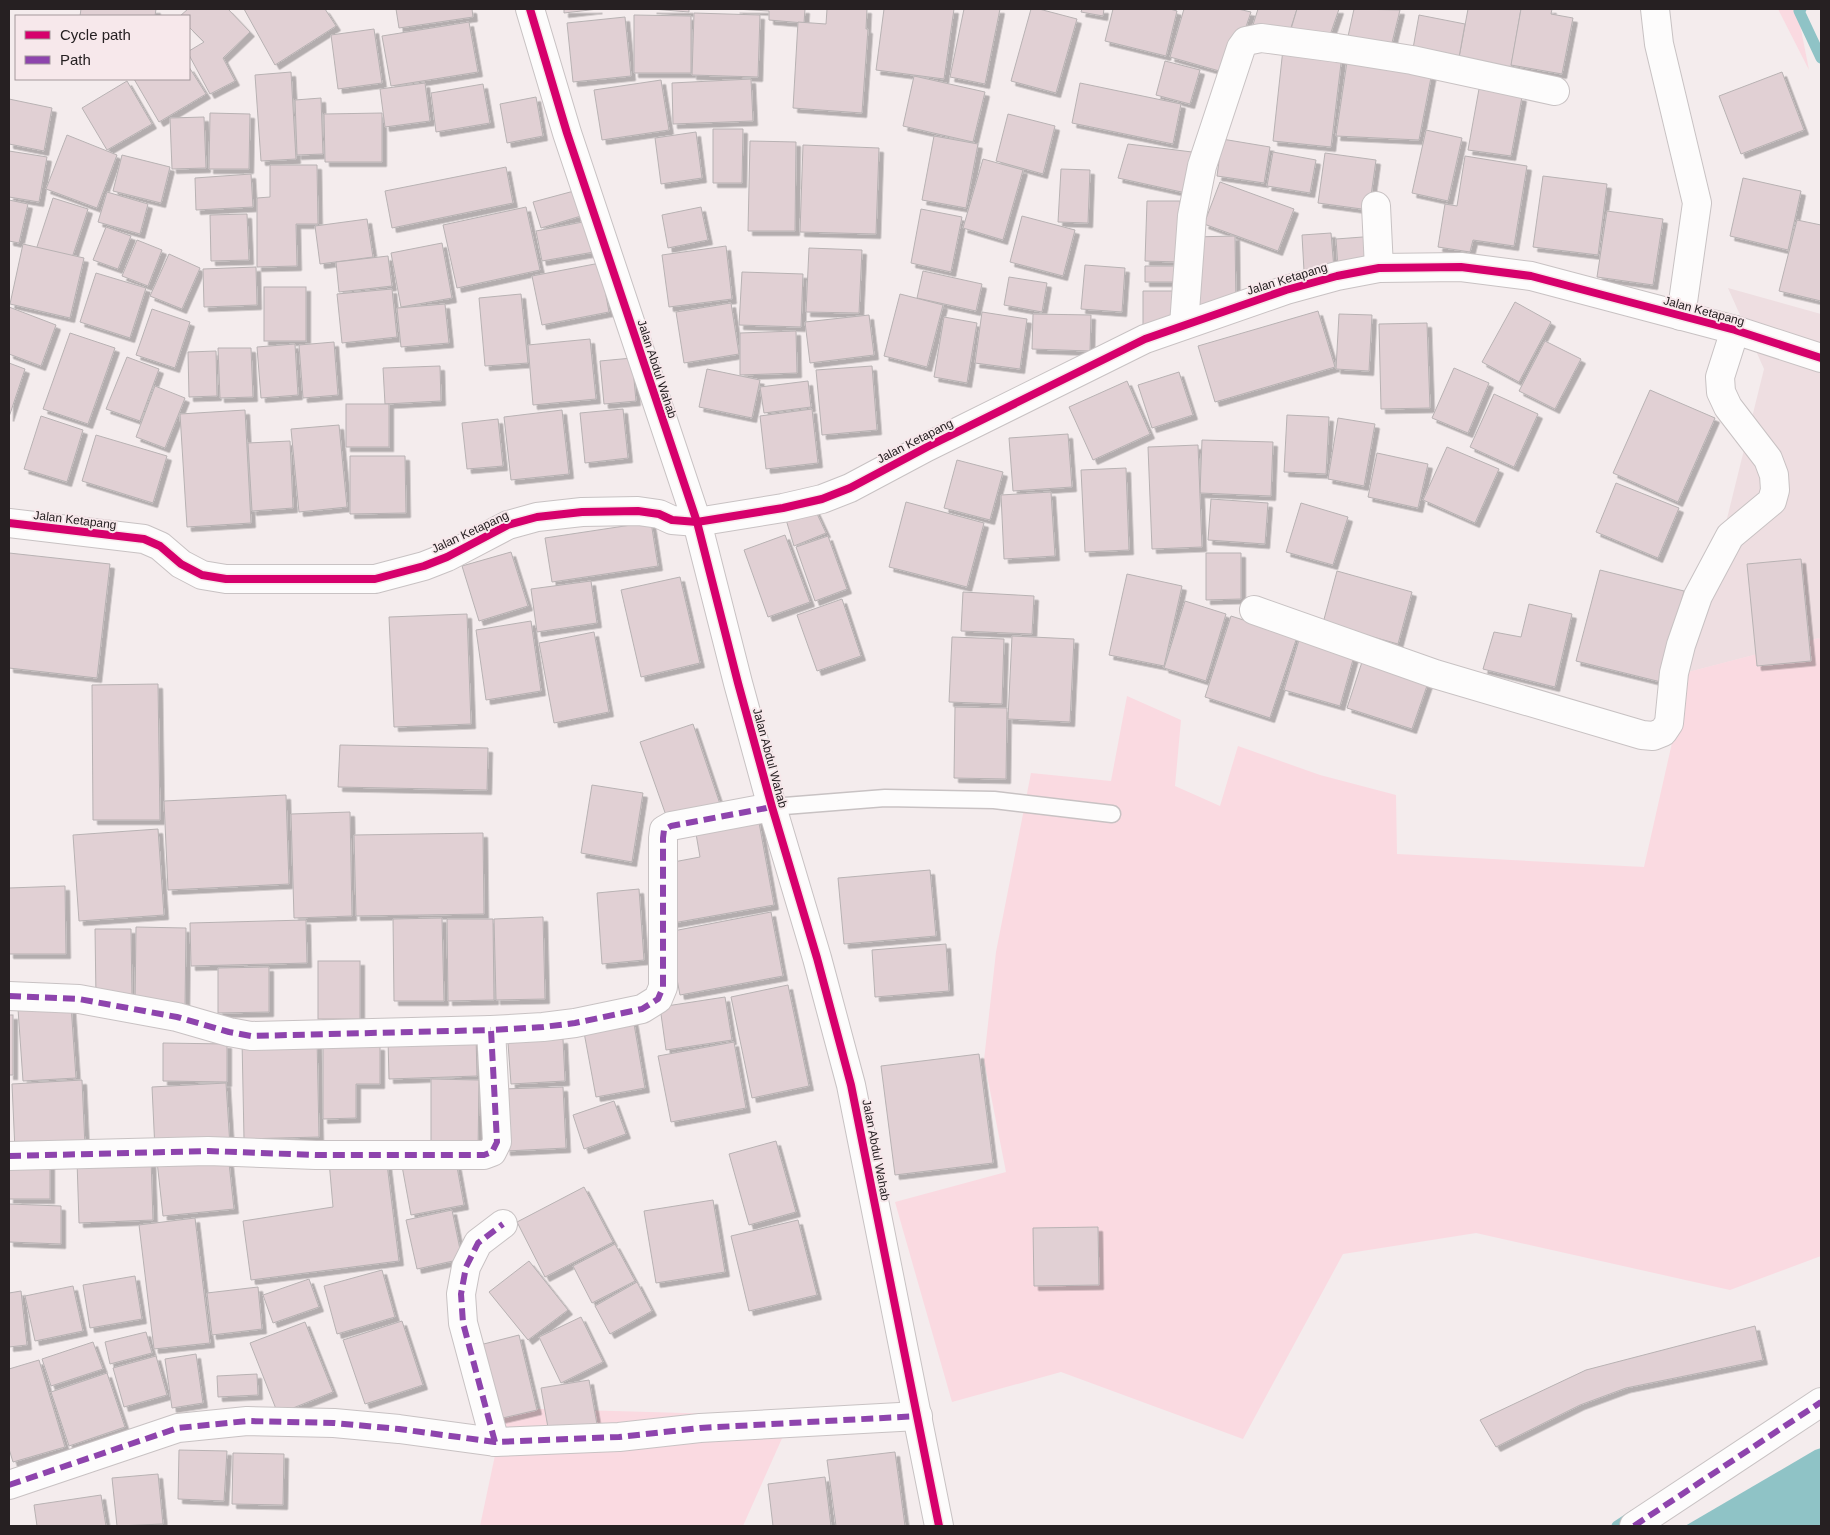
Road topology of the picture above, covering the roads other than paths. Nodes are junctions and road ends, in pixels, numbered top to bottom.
1 (530, 9) edge
2 (1655, 9) edge
3 (1555, 91) dead end
4 (1376, 206) dead end
5 (1378, 268) junction
6 (1681, 316) junction
7 (1184, 325) junction
8 (1735, 330) junction
9 (1821, 358) edge
10 (697, 522) junction
11 (9, 523) edge
12 (1254, 610) dead end
13 (772, 807) junction
14 (1112, 814) dead end
15 (9, 996) edge
16 (490, 1030) junction
17 (9, 1156) edge
18 (503, 1224) dead end
19 (1821, 1402) edge
20 (918, 1416) junction
21 (495, 1442) junction
22 (9, 1485) edge
23 (938, 1526) edge
24 (1634, 1526) edge

1 - 10 street, Jalan Abdul Wahab
2 - 6 street
3 - 7 street
4 - 5 street
5 - 6 street, Jalan Ketapang
5 - 7 street, Jalan Ketapang
6 - 8 street, Jalan Ketapang
7 - 10 street, Jalan Ketapang
8 - 9 street, Jalan Ketapang
8 - 12 street
10 - 11 street, Jalan Ketapang
10 - 13 street, Jalan Abdul Wahab
13 - 14 lane
13 - 16 street
13 - 20 street, Jalan Abdul Wahab
15 - 16 street
16 - 17 street
18 - 21 street
19 - 24 street
20 - 21 street
20 - 23 street, Jalan Abdul Wahab
21 - 22 street

